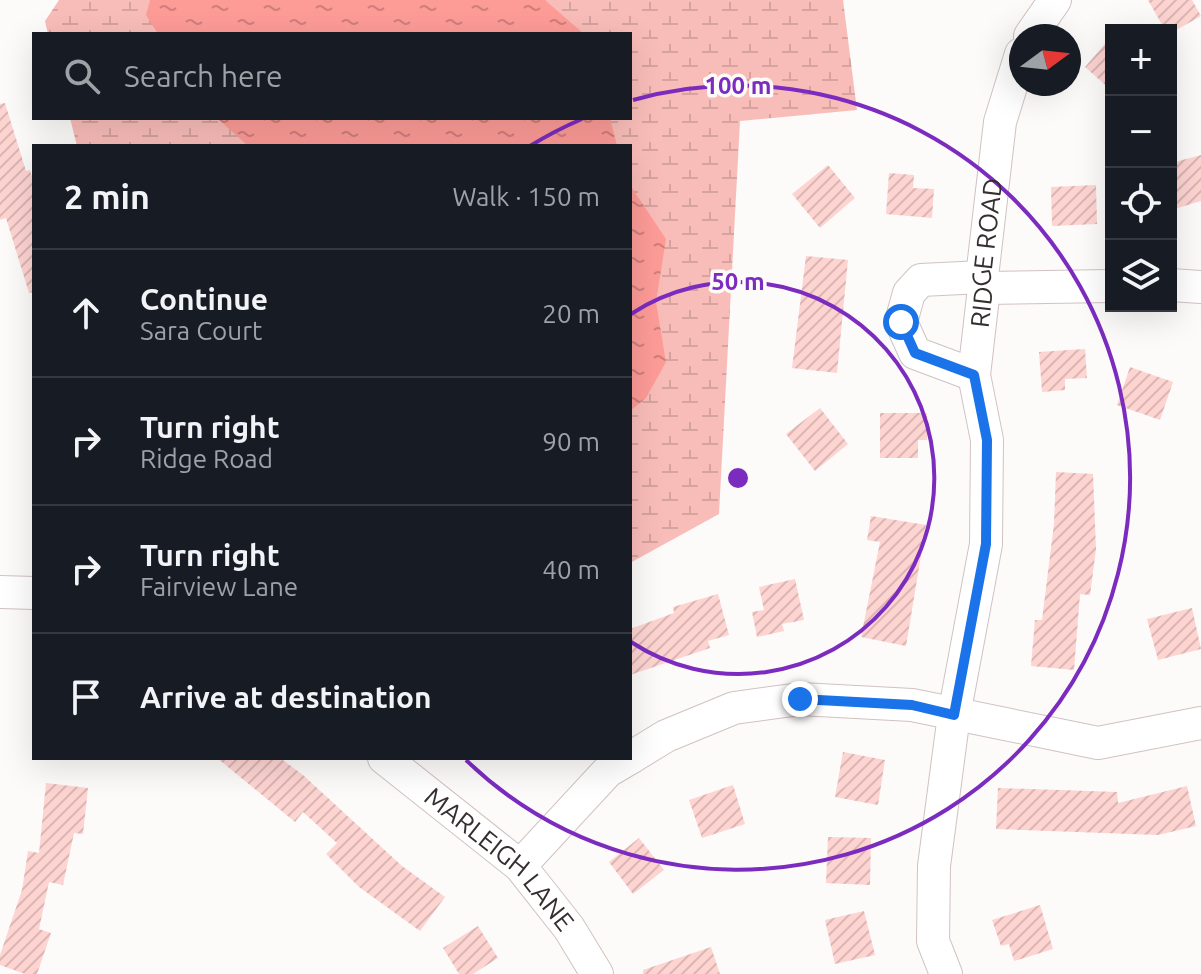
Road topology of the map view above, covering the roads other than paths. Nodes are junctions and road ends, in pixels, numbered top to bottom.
1 (1055, 0) edge
2 (1038, 24) edge
3 (1009, 93) edge
4 (983, 282) junction
5 (1177, 285) edge
6 (1105, 286) edge
7 (1201, 287) edge
8 (974, 375) junction
9 (0, 592) edge
10 (32, 593) edge
11 (954, 715) junction
12 (1201, 723) edge
13 (632, 757) edge
14 (387, 760) edge
15 (627, 760) edge
16 (520, 866) junction
17 (597, 974) edge
18 (946, 974) edge

1 - 2 street
3 - 4 street, RIDGE ROAD
4 - 6 street
4 - 8 street, RIDGE ROAD
4 - 8 street
5 - 7 street
8 - 11 street, RIDGE ROAD
9 - 10 street
11 - 12 street
11 - 13 street
11 - 18 street, RIDGE ROAD
14 - 16 street, MARLEIGH LANE
15 - 16 street
16 - 17 street, MARLEIGH LANE

